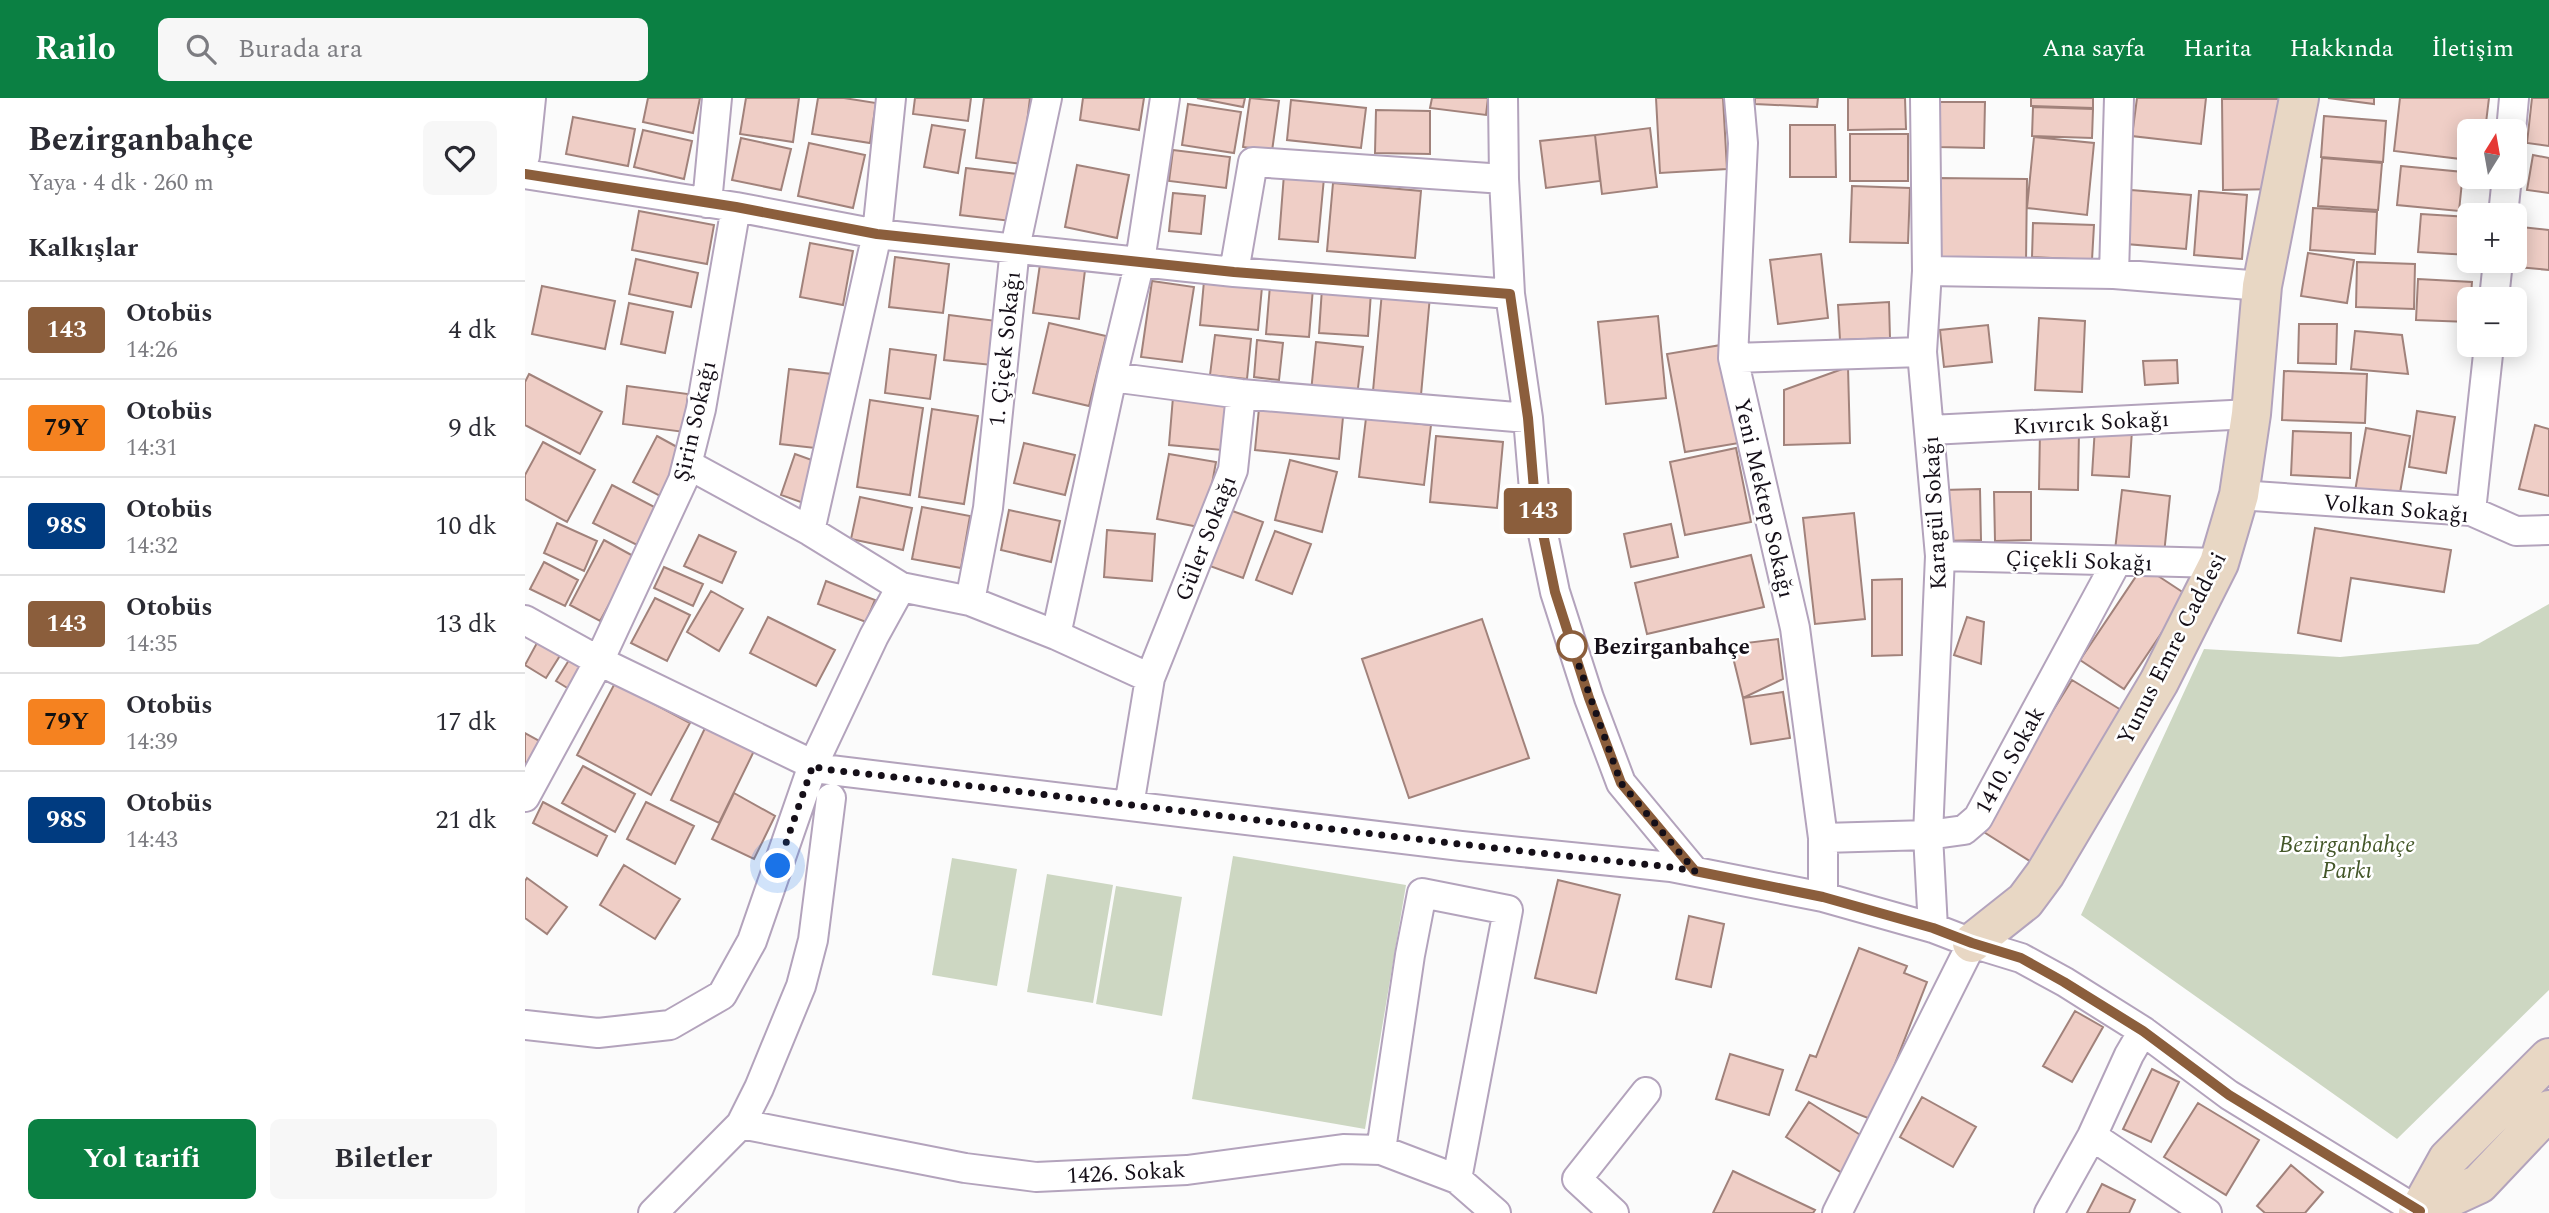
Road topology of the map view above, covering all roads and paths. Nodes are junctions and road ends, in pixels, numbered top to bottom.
1 (531, 98) edge
2 (716, 98) edge
3 (891, 98) edge
4 (1047, 98) edge
5 (1165, 98) edge
6 (1503, 98) edge
7 (1739, 98) edge
8 (1925, 98) edge
9 (2119, 98) edge
10 (2299, 98) edge
11 (2514, 98) edge
12 (2512, 119) edge
13 (525, 156) edge
14 (525, 174) edge
15 (1504, 179) junction
16 (706, 203) junction
17 (736, 207) junction
18 (877, 234) junction
19 (1015, 248) junction
20 (1140, 261) junction
21 (1927, 271) junction
22 (1234, 272) junction
23 (2113, 274) junction
24 (2262, 286) junction
25 (1510, 294) junction
26 (1921, 352) junction
27 (2488, 357) edge
28 (1733, 358) junction
29 (1112, 377) junction
30 (1241, 394) junction
31 (2251, 414) junction
32 (1528, 418) junction
33 (1930, 430) junction
34 (687, 464) junction
35 (2239, 495) junction
36 (2471, 511) junction
37 (2549, 530) edge
38 (810, 531) junction
39 (1940, 556) junction
40 (2117, 561) junction
41 (2218, 563) junction
42 (901, 587) junction
43 (970, 601) junction
44 (525, 620) edge
45 (1056, 635) junction
46 (599, 661) junction
47 (1150, 678) junction
48 (813, 765) junction
49 (525, 797) edge
50 (831, 798) dead end
51 (1129, 806) junction
52 (1928, 835) junction
53 (1823, 838) junction
54 (1695, 871) junction
55 (1823, 897) junction
56 (1933, 928) junction
57 (1972, 943) junction
58 (525, 1025) edge
59 (2143, 1031) junction
60 (2549, 1058) edge
61 (1646, 1092) dead end
62 (2549, 1110) edge
63 (741, 1124) junction
64 (2092, 1136) junction
65 (1381, 1150) junction
66 (1457, 1179) junction
67 (1846, 1210) edge
68 (2419, 1212) edge
69 (653, 1213) edge
70 (1496, 1213) edge
71 (1614, 1213) edge
72 (2049, 1213) edge
73 (2207, 1213) edge

1 - 13 street
2 - 16 street
3 - 18 street
4 - 19 street, 1. Çiçek Sokağı
5 - 20 street
6 - 15 street
7 - 28 street, Yeni Mektep Sokağı
8 - 21 street, Karagül Sokağı
9 - 23 street
10 - 24 street, Yunus Emre Caddesi
11 - 12 street
14 - 16 street
15 - 22 street
15 - 25 street
16 - 17 street
17 - 18 street
17 - 34 street, Şirin Sokağı
18 - 19 street
18 - 38 street
19 - 20 street
19 - 43 street, 1. Çiçek Sokağı
20 - 22 street
20 - 29 street
21 - 23 street
21 - 26 street, Karagül Sokağı
22 - 25 street
23 - 24 street
24 - 31 street, Yunus Emre Caddesi
25 - 32 street
26 - 28 street
26 - 33 street, Karagül Sokağı
27 - 36 street
28 - 53 street, Yeni Mektep Sokağı
29 - 30 street
29 - 45 street
30 - 32 street
30 - 47 street, Güler Sokağı
31 - 33 street, Kıvırcık Sokağı
31 - 35 street, Yunus Emre Caddesi
32 - 54 street
33 - 39 street, Karagül Sokağı
34 - 38 street
34 - 46 street, Şirin Sokağı
35 - 36 street, Volkan Sokağı
35 - 41 street, Yunus Emre Caddesi
36 - 37 street, Volkan Sokağı
38 - 42 street
39 - 40 street, Çiçekli Sokağı
39 - 52 street, Karagül Sokağı
40 - 41 street, Çiçekli Sokağı
40 - 52 street, 1410. Sokak
41 - 57 street, Yunus Emre Caddesi
42 - 43 street
42 - 48 street
43 - 45 street
44 - 46 street
45 - 47 street
46 - 48 street
46 - 49 street, Şirin Sokağı
47 - 51 street, Güler Sokağı
48 - 51 street
48 - 58 street
50 - 63 street
51 - 54 street
52 - 53 street, 1410. Sokak
52 - 56 street, Karagül Sokağı
53 - 55 street, Yeni Mektep Sokağı
54 - 55 street
55 - 56 street
56 - 57 street
57 - 59 street
57 - 67 street
59 - 64 street
59 - 68 street
60 - 68 street
61 - 71 street
62 - 68 street
63 - 65 street, 1426. Sokak
63 - 69 street
64 - 72 street
64 - 73 street
65 - 66 street, 1426. Sokak
65 - 66 street
66 - 70 street, 1426. Sokak

